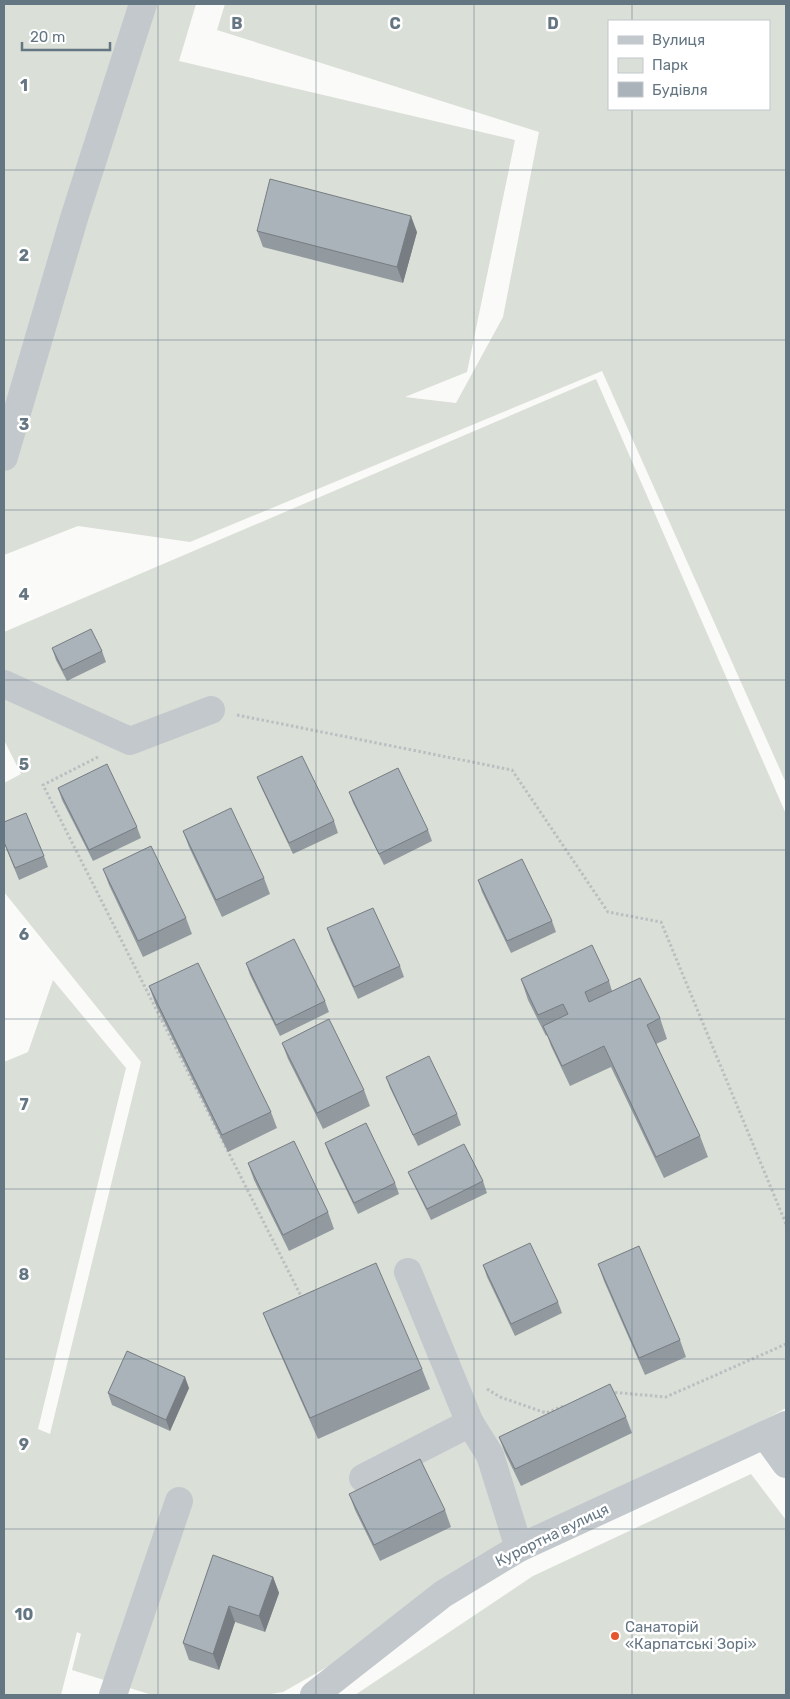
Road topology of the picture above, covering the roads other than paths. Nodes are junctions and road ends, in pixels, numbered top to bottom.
1 (143, 4) edge
2 (4, 457) edge
3 (4, 684) edge
4 (211, 710) road end
5 (408, 1272) dead end
6 (470, 1423) junction
7 (775, 1430) edge
8 (786, 1464) edge
9 (363, 1478) dead end
10 (179, 1501) dead end
11 (519, 1548) junction
12 (113, 1695) edge
13 (314, 1695) edge

1 - 2 street
3 - 4 street
5 - 6 street
6 - 9 street
6 - 11 street
7 - 8 street
7 - 11 street, Курортна вулиця
10 - 12 street
11 - 13 street, Курортна вулиця

